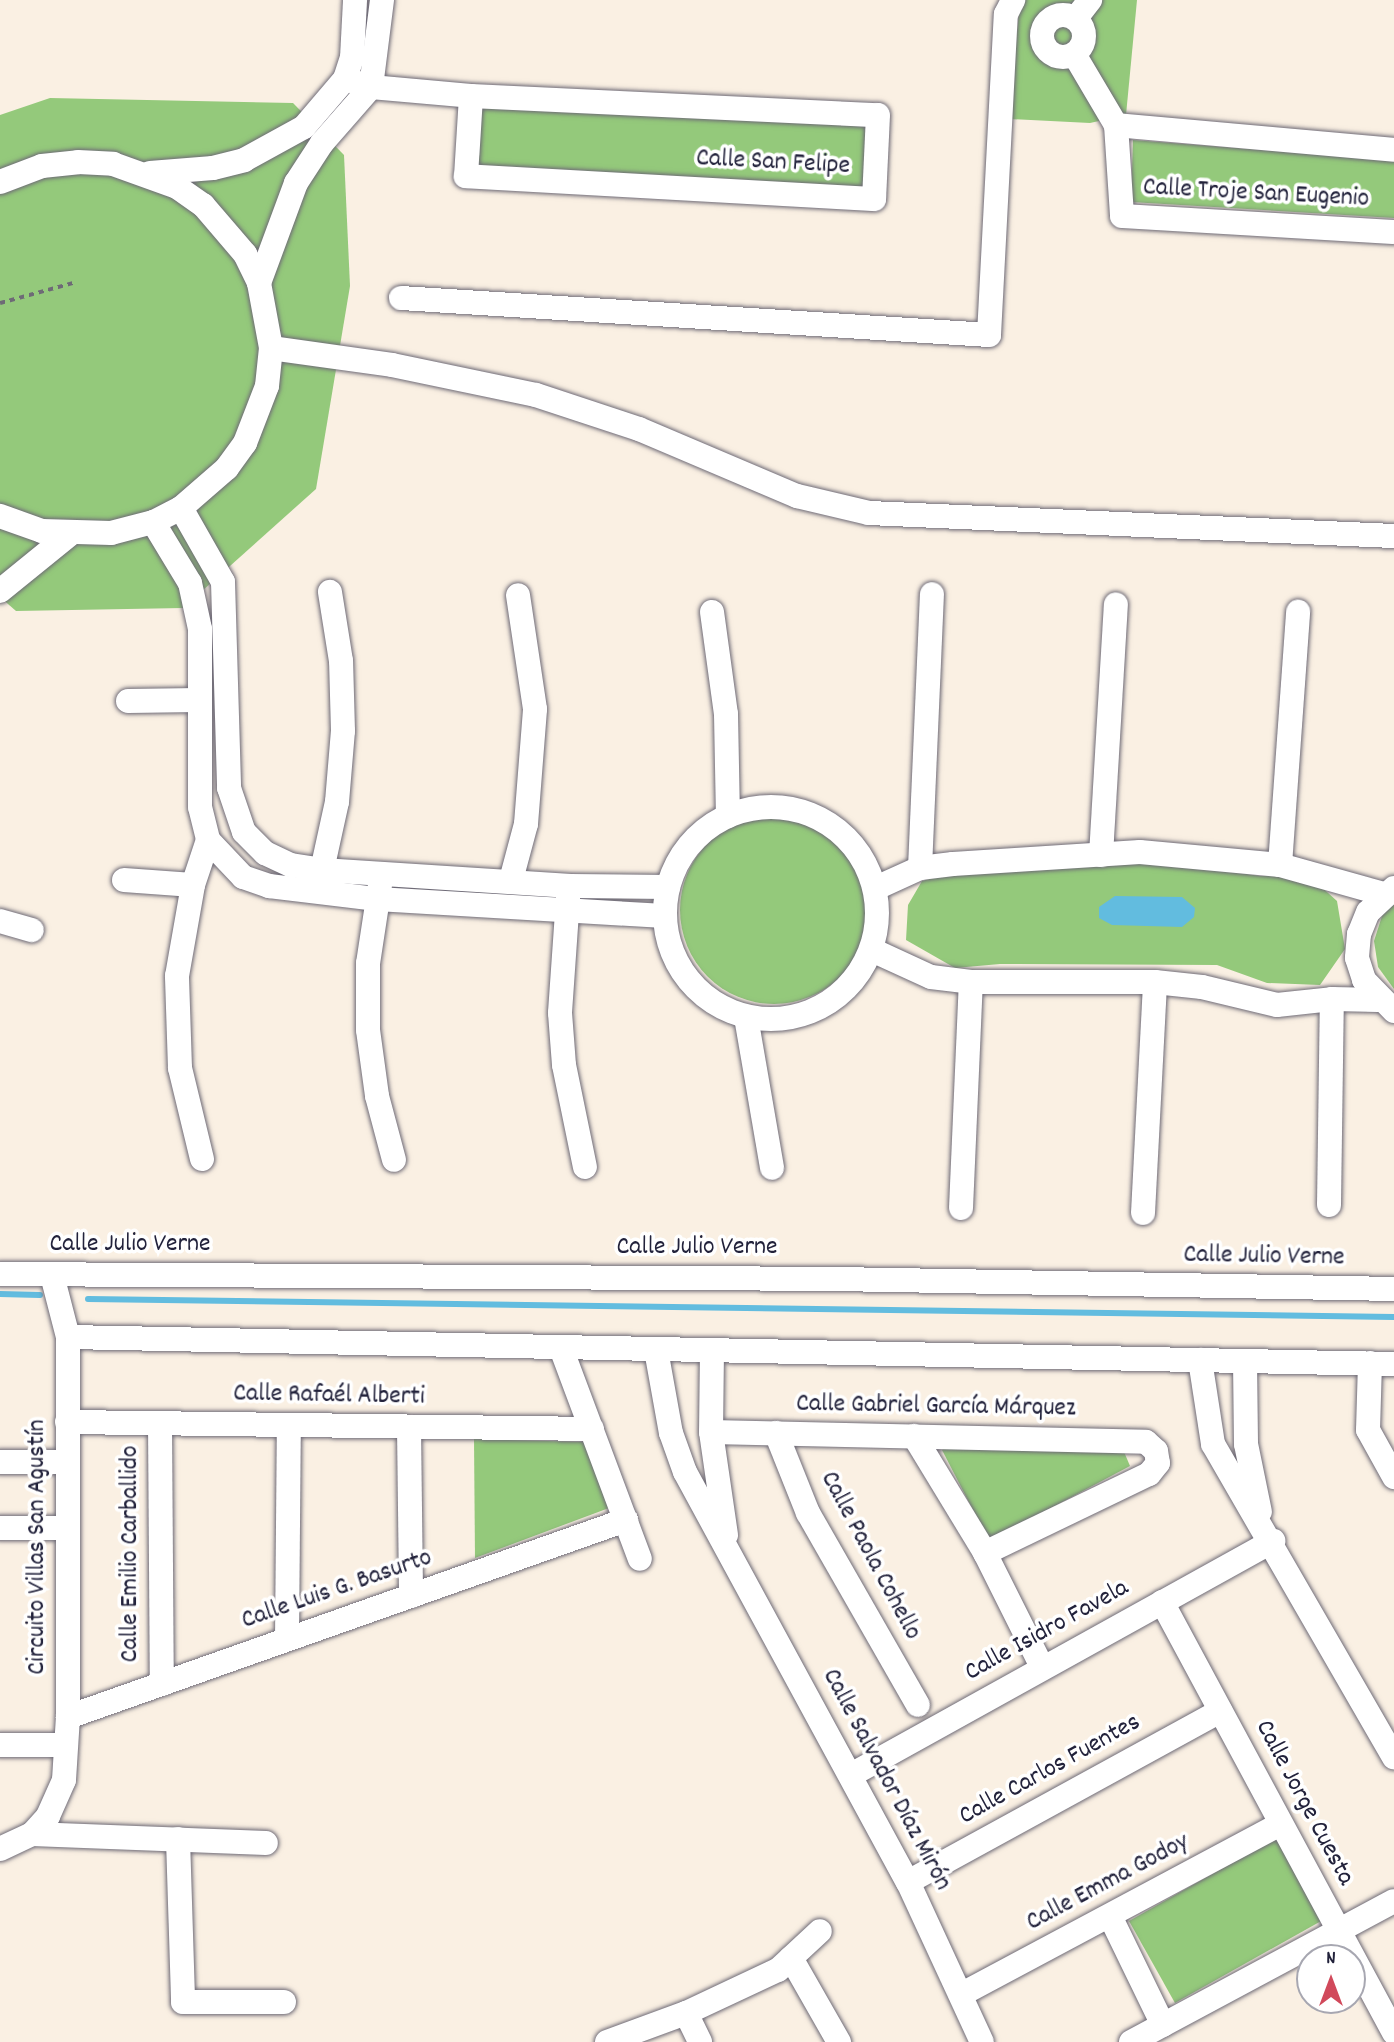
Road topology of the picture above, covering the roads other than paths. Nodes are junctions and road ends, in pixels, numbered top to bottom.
1 (355, 0) edge
2 (382, 0) edge
3 (1083, 9) edge
4 (1006, 11) edge
5 (1042, 32) junction
6 (1074, 54) junction
7 (345, 79) junction
8 (372, 87) junction
9 (471, 96) junction
10 (1116, 125) junction
11 (313, 135) junction
12 (1394, 149) edge
13 (148, 173) junction
14 (3, 176) edge
15 (1394, 232) edge
16 (259, 283) junction
17 (401, 298) dead end
18 (271, 348) junction
19 (181, 508) junction
20 (0, 516) edge
21 (153, 522) junction
22 (69, 535) junction
23 (1394, 536) edge
24 (0, 591) edge
25 (330, 592) dead end
26 (932, 594) dead end
27 (518, 595) dead end
28 (1116, 604) dead end
29 (712, 612) dead end
30 (1298, 612) dead end
31 (198, 700) junction
32 (128, 701) dead end
33 (728, 816) junction
34 (208, 840) junction
35 (1101, 855) junction
36 (1280, 865) junction
37 (920, 868) junction
38 (322, 870) junction
39 (382, 873) junction
40 (124, 880) dead end
41 (511, 880) junction
42 (193, 885) junction
43 (570, 886) junction
44 (668, 887) junction
45 (876, 888) junction
46 (1389, 891) edge
47 (377, 900) junction
48 (566, 912) junction
49 (664, 916) junction
50 (0, 921) edge
51 (32, 930) dead end
52 (872, 950) junction
53 (971, 982) junction
54 (1155, 982) junction
55 (1332, 999) junction
56 (1386, 1005) edge
57 (746, 1017) junction
58 (202, 1159) dead end
59 (394, 1160) dead end
60 (586, 1167) dead end
61 (772, 1168) dead end
62 (1329, 1205) dead end
63 (961, 1208) dead end
64 (1143, 1213) dead end
65 (0, 1274) edge
66 (52, 1275) junction
67 (1394, 1289) edge
68 (68, 1337) junction
69 (561, 1348) junction
70 (656, 1350) junction
71 (712, 1351) junction
72 (1200, 1360) junction
73 (1245, 1361) junction
74 (1382, 1364) edge
75 (67, 1422) junction
76 (160, 1423) junction
77 (289, 1425) junction
78 (409, 1427) junction
79 (592, 1429) junction
80 (711, 1432) junction
81 (776, 1433) junction
82 (914, 1436) junction
83 (0, 1462) edge
84 (66, 1462) junction
85 (1394, 1477) edge
86 (626, 1520) junction
87 (0, 1528) edge
88 (65, 1528) junction
89 (1268, 1532) junction
90 (729, 1550) junction
91 (985, 1553) junction
92 (640, 1559) dead end
93 (411, 1596) junction
94 (1162, 1602) junction
95 (287, 1639) junction
96 (1042, 1667) junction
97 (162, 1684) junction
98 (918, 1705) dead end
99 (1220, 1711) junction
100 (68, 1717) junction
101 (0, 1745) edge
102 (66, 1745) junction
103 (1394, 1757) edge
104 (851, 1774) junction
105 (1281, 1824) junction
106 (40, 1825) junction
107 (178, 1839) junction
108 (266, 1843) dead end
109 (0, 1849) edge
110 (908, 1882) junction
111 (1394, 1901) edge
112 (1110, 1916) junction
113 (820, 1931) dead end
114 (1339, 1931) junction
115 (791, 1958) junction
116 (962, 1994) junction
117 (284, 2002) dead end
118 (685, 2013) junction
119 (1163, 2025) junction
120 (1394, 2032) edge
121 (607, 2042) edge
122 (700, 2042) edge
123 (839, 2042) edge
124 (982, 2042) edge
125 (1131, 2042) edge

1 - 7 street
2 - 8 street
3 - 5 street
3 - 6 street
4 - 5 street
4 - 17 street
5 - 6 street
6 - 10 street, Calle Troje San Eugenio
7 - 8 street, Calle San Felipe
7 - 11 street
8 - 9 street, Calle San Felipe
8 - 11 street
9 - 9 street, Calle San Felipe
10 - 12 street, Calle Troje San Eugenio
10 - 15 street, Calle Troje San Eugenio
11 - 13 street
11 - 16 street
13 - 14 street
13 - 16 street
16 - 18 street
18 - 19 street
18 - 23 street
19 - 21 street
19 - 38 street
20 - 22 street
21 - 22 street
21 - 31 street
22 - 24 street
25 - 38 street
26 - 37 street
27 - 41 street
28 - 35 street
29 - 33 street
30 - 36 street
31 - 32 street
31 - 34 street
33 - 44 street
33 - 45 street
34 - 42 street
34 - 47 street
35 - 36 street
35 - 37 street
36 - 46 street
37 - 45 street
38 - 39 street
39 - 41 street
39 - 47 street
40 - 42 street
41 - 43 street
42 - 58 street
43 - 44 street
43 - 48 street
44 - 49 street
45 - 52 street
46 - 56 street
47 - 48 street
47 - 59 street
48 - 49 street
48 - 60 street
49 - 57 street
50 - 51 street
52 - 53 street
52 - 57 street
53 - 54 street
53 - 63 street
54 - 55 street
54 - 64 street
55 - 56 street
55 - 62 street
57 - 61 street
65 - 66 street, Calle Julio Verne
66 - 67 street, Calle Julio Verne
66 - 68 street, Circuito Villas San Agustín
68 - 69 street
68 - 75 street, Circuito Villas San Agustín
69 - 70 street
69 - 79 street
70 - 71 street
70 - 90 street, Calle Salvador Díaz Mirón
71 - 72 street
71 - 80 street, Calle Salvador Díaz Mirón
72 - 73 street
72 - 89 street
73 - 74 street
73 - 89 street
74 - 85 street
75 - 76 street, Calle Rafaél Alberti
75 - 84 street, Circuito Villas San Agustín
76 - 77 street, Calle Rafaél Alberti
76 - 97 street, Calle Emilio Carballido
77 - 78 street, Calle Rafaél Alberti
77 - 95 street
78 - 79 street, Calle Rafaél Alberti
78 - 93 street
79 - 86 street
80 - 81 street, Calle Gabriel García Márquez
80 - 90 street, Calle Salvador Díaz Mirón
81 - 82 street, Calle Gabriel García Márquez
81 - 98 street, Calle Paola Cohello
82 - 91 street
82 - 91 street, Calle Gabriel García Márquez
83 - 84 street
84 - 88 street, Circuito Villas San Agustín
86 - 92 street
86 - 93 street, Calle Luis G. Basurto
87 - 88 street
88 - 100 street, Circuito Villas San Agustín
89 - 94 street, Calle Isidro Favela
89 - 103 street
90 - 104 street, Calle Salvador Díaz Mirón
91 - 96 street
93 - 95 street, Calle Luis G. Basurto
94 - 96 street, Calle Isidro Favela
94 - 99 street, Calle Jorge Cuesta
95 - 97 street, Calle Luis G. Basurto
96 - 104 street, Calle Isidro Favela
97 - 100 street, Calle Luis G. Basurto
99 - 105 street, Calle Jorge Cuesta
99 - 110 street, Calle Carlos Fuentes
100 - 102 street, Circuito Villas San Agustín
101 - 102 street
102 - 106 street, Circuito Villas San Agustín
104 - 110 street, Calle Salvador Díaz Mirón
105 - 112 street, Calle Emma Godoy
105 - 114 street, Calle Jorge Cuesta
106 - 107 street
106 - 109 street
107 - 108 street
107 - 117 street
110 - 116 street, Calle Salvador Díaz Mirón
111 - 114 street
112 - 116 street, Calle Emma Godoy
112 - 119 street
113 - 115 street
114 - 119 street
114 - 120 street, Calle Jorge Cuesta
115 - 118 street
115 - 123 street
116 - 124 street, Calle Salvador Díaz Mirón
118 - 121 street
118 - 122 street
119 - 125 street

